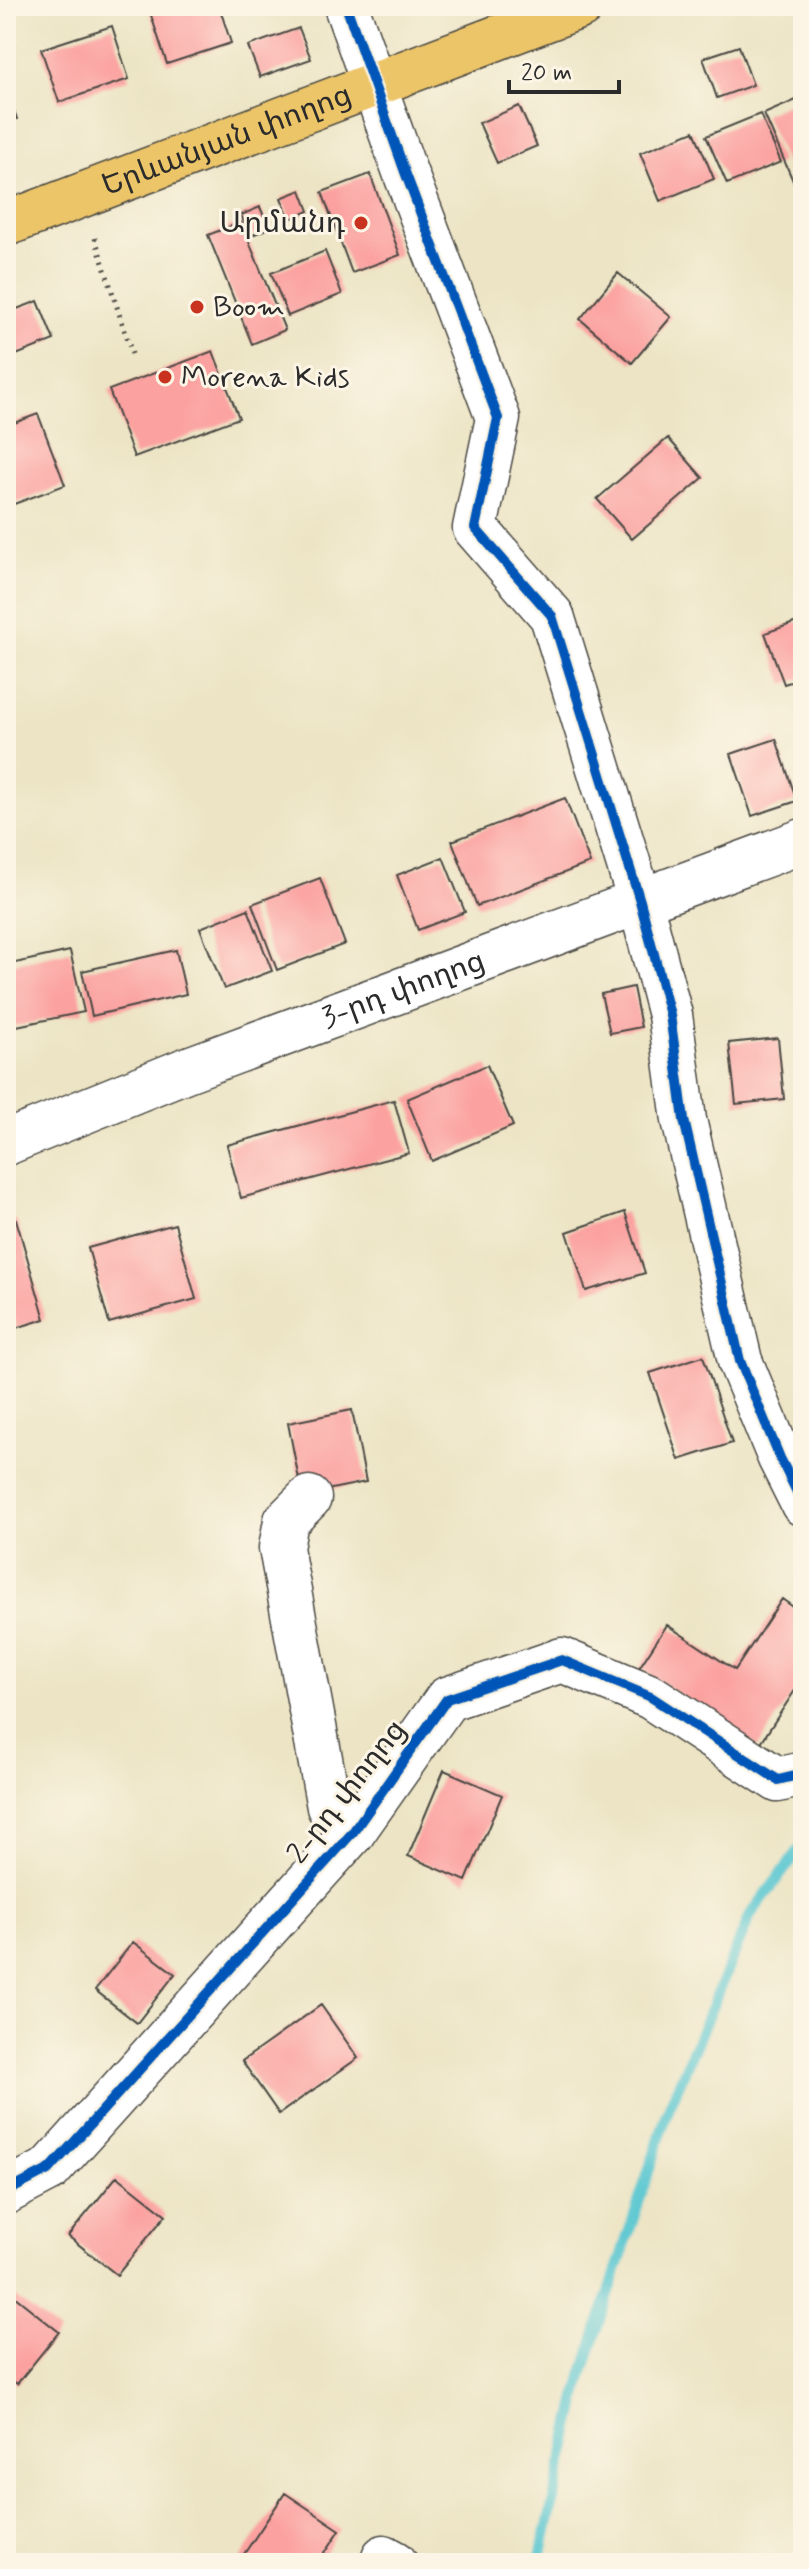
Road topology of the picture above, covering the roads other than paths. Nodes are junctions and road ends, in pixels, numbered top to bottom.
1 (346, 6) edge
2 (581, 6) edge
3 (375, 84) junction
4 (6, 224) edge
5 (803, 841) edge
6 (640, 901) junction
7 (6, 1143) edge
8 (309, 1498) dead end
9 (803, 1504) edge
10 (803, 1774) edge
11 (353, 1832) junction
12 (6, 2192) edge

1 - 3 street
2 - 3 main road, Երևանյան փողոց
3 - 4 main road, Երևանյան փողոց
3 - 6 street
5 - 6 street, 3-րդ փողոց
6 - 7 street, 3-րդ փողոց
6 - 9 street
8 - 11 street
10 - 11 street, 2-րդ փողոց
11 - 12 street, 2-րդ փողոց

